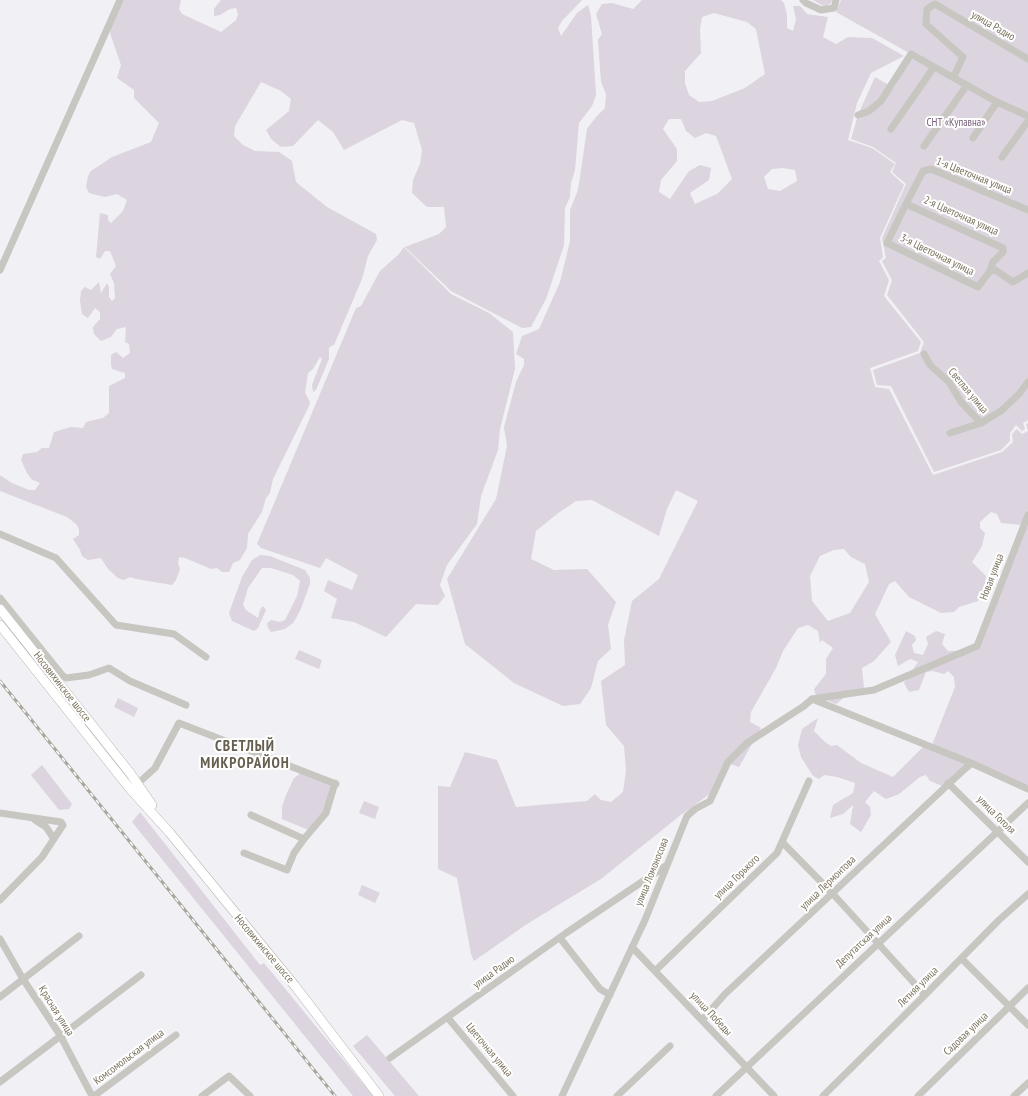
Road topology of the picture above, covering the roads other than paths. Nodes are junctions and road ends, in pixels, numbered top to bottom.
1 (120, 0) edge
2 (803, 0) edge
3 (836, 0) edge
4 (1027, 57) edge
5 (934, 67) junction
6 (956, 79) junction
7 (967, 85) junction
8 (997, 102) junction
9 (858, 116) dead end
10 (1028, 116) edge
11 (1028, 121) edge
12 (892, 129) dead end
13 (973, 138) dead end
14 (924, 146) dead end
15 (1002, 157) dead end
16 (906, 204) junction
17 (1028, 210) edge
18 (0, 270) edge
19 (990, 271) junction
20 (1028, 272) edge
21 (924, 354) dead end
22 (1028, 382) edge
23 (981, 423) junction
24 (950, 433) dead end
25 (1028, 515) edge
26 (0, 534) edge
27 (0, 598) edge
28 (0, 609) edge
29 (0, 625) edge
30 (206, 657) dead end
31 (812, 699) junction
32 (186, 706) dead end
33 (971, 763) junction
34 (809, 781) dead end
35 (948, 783) junction
36 (134, 787) junction
37 (1028, 789) edge
38 (1028, 804) edge
39 (0, 813) edge
40 (251, 815) dead end
41 (30, 818) junction
42 (997, 832) junction
43 (54, 839) junction
44 (304, 839) junction
45 (783, 843) junction
46 (244, 853) dead end
47 (1028, 862) edge
48 (667, 865) junction
49 (834, 894) junction
50 (1028, 894) edge
51 (0, 900) edge
52 (79, 936) dead end
53 (560, 938) junction
54 (0, 939) edge
55 (879, 942) junction
56 (632, 947) junction
57 (962, 958) junction
58 (654, 970) junction
59 (141, 975) dead end
60 (23, 979) junction
61 (1028, 988) edge
62 (926, 995) junction
63 (610, 996) junction
64 (0, 997) edge
65 (1010, 1006) junction
66 (448, 1018) junction
67 (702, 1020) junction
68 (1028, 1025) edge
69 (60, 1035) junction
70 (176, 1035) dead end
71 (670, 1046) dead end
72 (390, 1058) dead end
73 (746, 1068) junction
74 (0, 1082) edge
75 (1028, 1083) edge
76 (93, 1096) edge
77 (202, 1096) edge
78 (250, 1096) edge
79 (379, 1096) edge
80 (513, 1096) edge
81 (562, 1096) edge
82 (617, 1096) edge
83 (716, 1096) edge
84 (774, 1096) edge
85 (823, 1096) edge
86 (918, 1096) edge
87 (1014, 1096) edge

1 - 18 street
2 - 3 street
4 - 6 street, улица Радио
5 - 6 street
5 - 9 street
5 - 12 street
6 - 7 street
7 - 8 street
7 - 14 street
8 - 10 street
8 - 13 street
11 - 15 street
16 - 17 street, 1-я Цветочная улица
16 - 19 street, 2-я Цветочная улица
16 - 19 street, 3-я Цветочная улица
19 - 20 street
21 - 23 street, Светлая улица
22 - 23 street
23 - 24 street
25 - 31 street, Новая улица
26 - 30 street
27 - 32 street
28 - 36 main road, Носовихинское шоссе
29 - 36 main road, Носовихинское шоссе
31 - 33 street
31 - 48 street, улица Ломоносова
33 - 35 street, улица Лермонтова
33 - 37 street
34 - 45 street, улица Горького
35 - 42 street, улица Гоголя
35 - 49 street, улица Лермонтова
36 - 44 street
36 - 79 main road, Носовихинское шоссе
38 - 42 street, Депутатская улица
39 - 41 street
40 - 44 street
41 - 43 street
41 - 43 street
42 - 47 street, улица Гоголя
42 - 55 street, Депутатская улица
43 - 51 street
44 - 46 street
45 - 49 street
45 - 58 street, улица Горького
48 - 53 street, улица Радио
48 - 56 street, улица Ломоносова
49 - 55 street
49 - 67 street, улица Лермонтова
50 - 57 street, Летняя улица
52 - 60 street
53 - 63 street
53 - 66 street, улица Радио
54 - 60 street, Красная улица
55 - 62 street
55 - 73 street, Депутатская улица
56 - 58 street, улица Победы
56 - 63 street, улица Ломоносова
57 - 62 street, Летняя улица
57 - 65 street
58 - 67 street, улица Победы
59 - 69 street
60 - 64 street
60 - 69 street, Красная улица
61 - 65 street, Садовая улица
62 - 85 street, Летняя улица
63 - 81 street, улица Ломоносова
65 - 68 street
65 - 86 street, Садовая улица
66 - 72 street, улица Радио
66 - 80 street, Цветочная улица
67 - 73 street, улица Победы
69 - 74 street
69 - 76 street, Красная улица
70 - 76 street, Комсомольская улица
71 - 82 street
73 - 83 street, Депутатская улица
73 - 84 street, улица Победы
75 - 87 street
77 - 78 street

